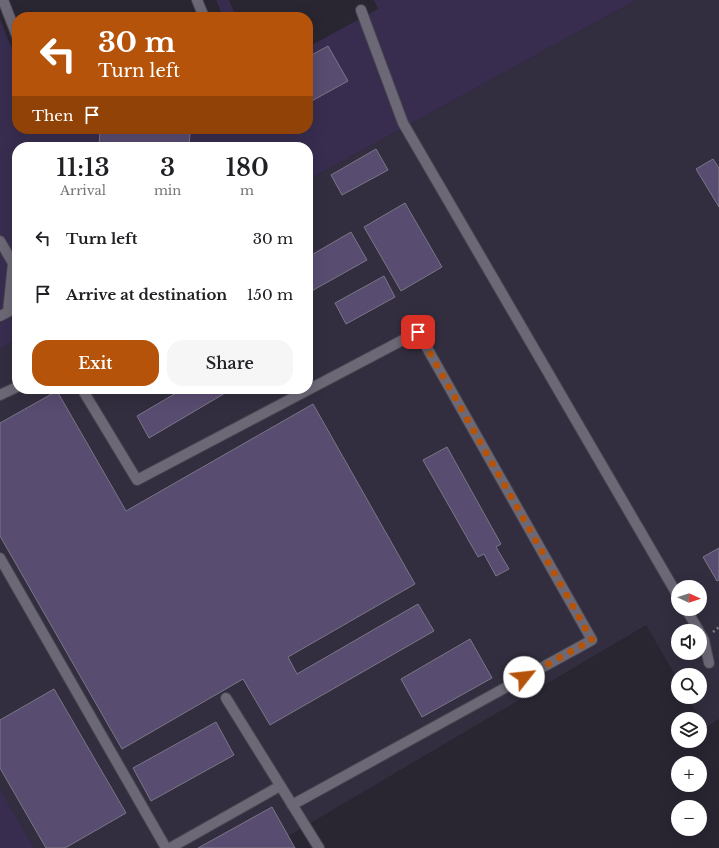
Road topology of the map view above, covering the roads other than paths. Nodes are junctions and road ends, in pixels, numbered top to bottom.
1 (3, 0) edge
2 (197, 0) edge
3 (361, 10) dead end
4 (202, 12) edge
5 (12, 23) edge
6 (0, 242) edge
7 (12, 261) edge
8 (12, 273) edge
9 (0, 316) edge
10 (313, 387) edge
11 (12, 389) edge
12 (85, 394) edge
13 (300, 394) edge
14 (0, 395) edge
15 (0, 558) edge
16 (671, 584) edge
17 (707, 653) edge
18 (709, 662) dead end
19 (226, 698) dead end
20 (280, 786) junction
21 (292, 805) junction
22 (166, 848) edge
23 (170, 848) edge
24 (319, 848) edge

1 - 5 lane
2 - 4 lane
3 - 16 lane
6 - 7 lane
8 - 9 lane
10 - 21 lane
11 - 14 lane
12 - 13 lane
15 - 22 lane
17 - 18 lane
19 - 20 lane
20 - 21 lane
20 - 23 lane
21 - 24 lane

